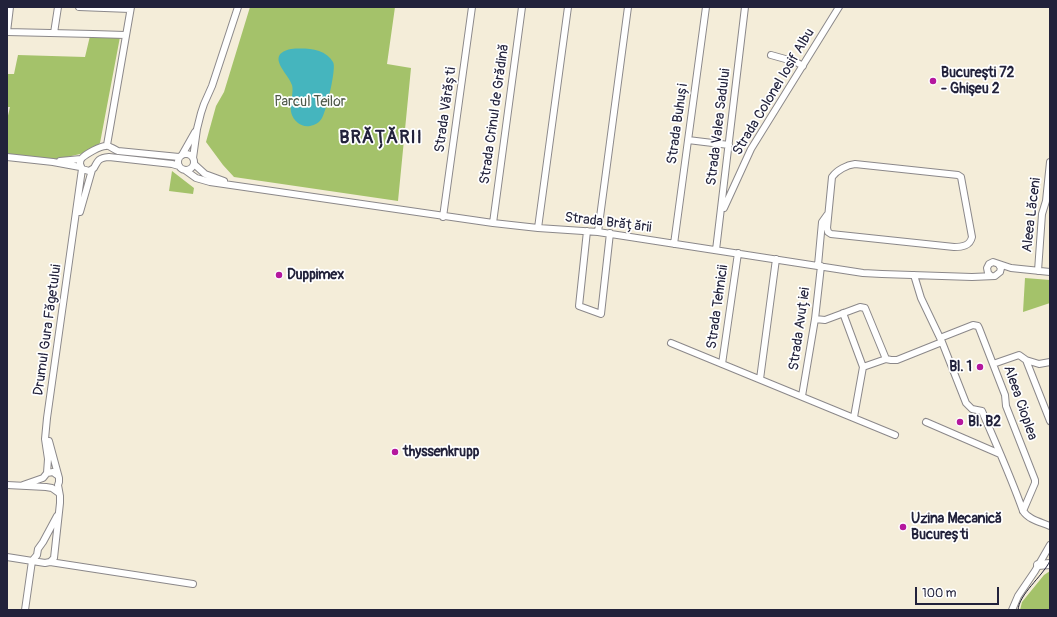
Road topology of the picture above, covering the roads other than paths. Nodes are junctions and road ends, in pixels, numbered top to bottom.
1 (10, 7) edge
2 (58, 7) edge
3 (79, 7) edge
4 (238, 7) edge
5 (472, 7) edge
6 (522, 7) edge
7 (568, 7) edge
8 (628, 7) edge
9 (706, 7) edge
10 (745, 7) edge
11 (839, 7) edge
12 (130, 8) edge
13 (7, 32) edge
14 (54, 33) junction
15 (125, 35) junction
16 (771, 55) dead end
17 (803, 66) junction
18 (197, 129) junction
19 (688, 140) junction
20 (729, 145) junction
21 (109, 147) junction
22 (181, 156) junction
23 (7, 157) edge
24 (109, 157) junction
25 (81, 159) junction
26 (193, 161) junction
27 (53, 162) junction
28 (1050, 162) edge
29 (179, 166) junction
30 (81, 168) junction
31 (92, 170) junction
32 (185, 170) junction
33 (241, 187) junction
34 (1048, 201) edge
35 (721, 213) junction
36 (828, 214) junction
37 (443, 217) junction
38 (493, 223) junction
39 (538, 228) junction
40 (587, 231) junction
41 (598, 232) junction
42 (74, 233) junction
43 (610, 233) junction
44 (674, 244) junction
45 (716, 250) junction
46 (738, 253) junction
47 (776, 259) junction
48 (999, 265) junction
49 (819, 266) junction
50 (987, 268) junction
51 (1011, 268) junction
52 (1038, 271) junction
53 (1000, 272) junction
54 (1050, 272) edge
55 (914, 275) junction
56 (991, 276) junction
57 (972, 277) junction
58 (843, 313) junction
59 (815, 319) junction
60 (941, 340) junction
61 (671, 343) dead end
62 (886, 359) junction
63 (1026, 360) junction
64 (1050, 362) edge
65 (722, 364) junction
66 (993, 364) junction
67 (863, 367) junction
68 (760, 379) junction
69 (802, 396) junction
70 (854, 417) junction
71 (1050, 421) edge
72 (926, 422) dead end
73 (46, 430) junction
74 (895, 434) dead end
75 (1000, 454) junction
76 (45, 475) junction
77 (57, 475) junction
78 (7, 485) edge
79 (20, 486) junction
80 (52, 487) junction
81 (1023, 511) junction
82 (59, 512) junction
83 (1050, 526) edge
84 (1050, 545) edge
85 (41, 547) junction
86 (54, 552) junction
87 (37, 555) junction
88 (7, 557) edge
89 (32, 561) junction
90 (42, 562) junction
91 (50, 562) junction
92 (1050, 564) edge
93 (1038, 566) junction
94 (193, 584) dead end
95 (25, 610) edge
96 (1012, 610) edge

1 - 13 street
2 - 14 street
3 - 12 street
4 - 18 street
5 - 37 street, Strada Vărăști
6 - 38 street, Strada Crinul de Grădină
7 - 39 street
8 - 41 street
9 - 19 street, Strada Buhuși
10 - 20 street, Strada Valea Sadului
11 - 17 street, Strada Colonel Iosif Albu
12 - 15 street
13 - 14 street
14 - 15 street
15 - 21 street
16 - 17 street
17 - 35 street, Strada Colonel Iosif Albu
18 - 22 street
18 - 26 street
19 - 20 street, Strada Colonel Iosif Albu
19 - 44 street, Strada Buhuși
20 - 35 street, Strada Valea Sadului
21 - 22 street
21 - 24 street
21 - 25 street
22 - 26 street
22 - 29 street
23 - 27 street
24 - 29 street
24 - 31 street
25 - 27 street
25 - 30 street, Drumul Gura Făgetului
26 - 32 street
26 - 33 street, Strada Brățării
27 - 30 street
28 - 34 street, Aleea Lăceni
29 - 32 street
30 - 31 street
30 - 42 street, Drumul Gura Făgetului
31 - 42 street, Drumul Gura Făgetului
32 - 33 street, Strada Brățării
33 - 37 street, Strada Brățării
34 - 52 street, Aleea Lăceni
35 - 45 street, Strada Valea Sadului
36 - 36 street, Strada Avuției
36 - 49 street, Strada Avuției
37 - 38 street, Strada Brățării
38 - 39 street, Strada Brățării
39 - 40 street, Strada Brățării
40 - 41 street, Strada Brățării
40 - 43 street
41 - 43 street, Strada Brățării
42 - 73 street, Drumul Gura Făgetului
43 - 44 street, Strada Brățării
44 - 45 street, Strada Brățării
45 - 46 street, Strada Brățării
46 - 47 street, Strada Brățării
46 - 65 street, Strada Tehnicii
47 - 49 street, Strada Brățării
47 - 68 street
48 - 50 street
48 - 51 street
48 - 53 street
49 - 55 street, Strada Brățării
49 - 59 street, Strada Avuției
50 - 56 street
50 - 57 street
51 - 52 street
51 - 53 street
52 - 54 street
53 - 56 street
55 - 57 street, Strada Brățării
55 - 60 street
56 - 57 street, Strada Brățării
58 - 59 street
58 - 62 street
58 - 67 street
59 - 69 street, Strada Avuției
60 - 62 street, Aleea Cioplea
60 - 66 street, Aleea Cioplea
60 - 75 street
61 - 65 street
62 - 67 street, Aleea Cioplea
63 - 64 street
63 - 66 street, Aleea Cioplea
63 - 71 street, Aleea Cioplea
65 - 68 street
66 - 81 street, Aleea Cioplea
67 - 70 street
68 - 69 street
69 - 70 street
70 - 74 street
72 - 75 street
73 - 76 street, Drumul Gura Făgetului
73 - 77 street, Drumul Gura Făgetului
75 - 81 street
76 - 77 street
76 - 79 street
76 - 80 street
77 - 80 street
78 - 79 street
79 - 80 street
80 - 82 street
81 - 83 street
82 - 85 street
82 - 86 street
84 - 93 street
85 - 86 street
85 - 87 street
86 - 91 street
87 - 89 street
87 - 90 street
88 - 89 street
89 - 90 street
89 - 95 street
90 - 91 street
91 - 94 street
92 - 93 main road
93 - 96 street

